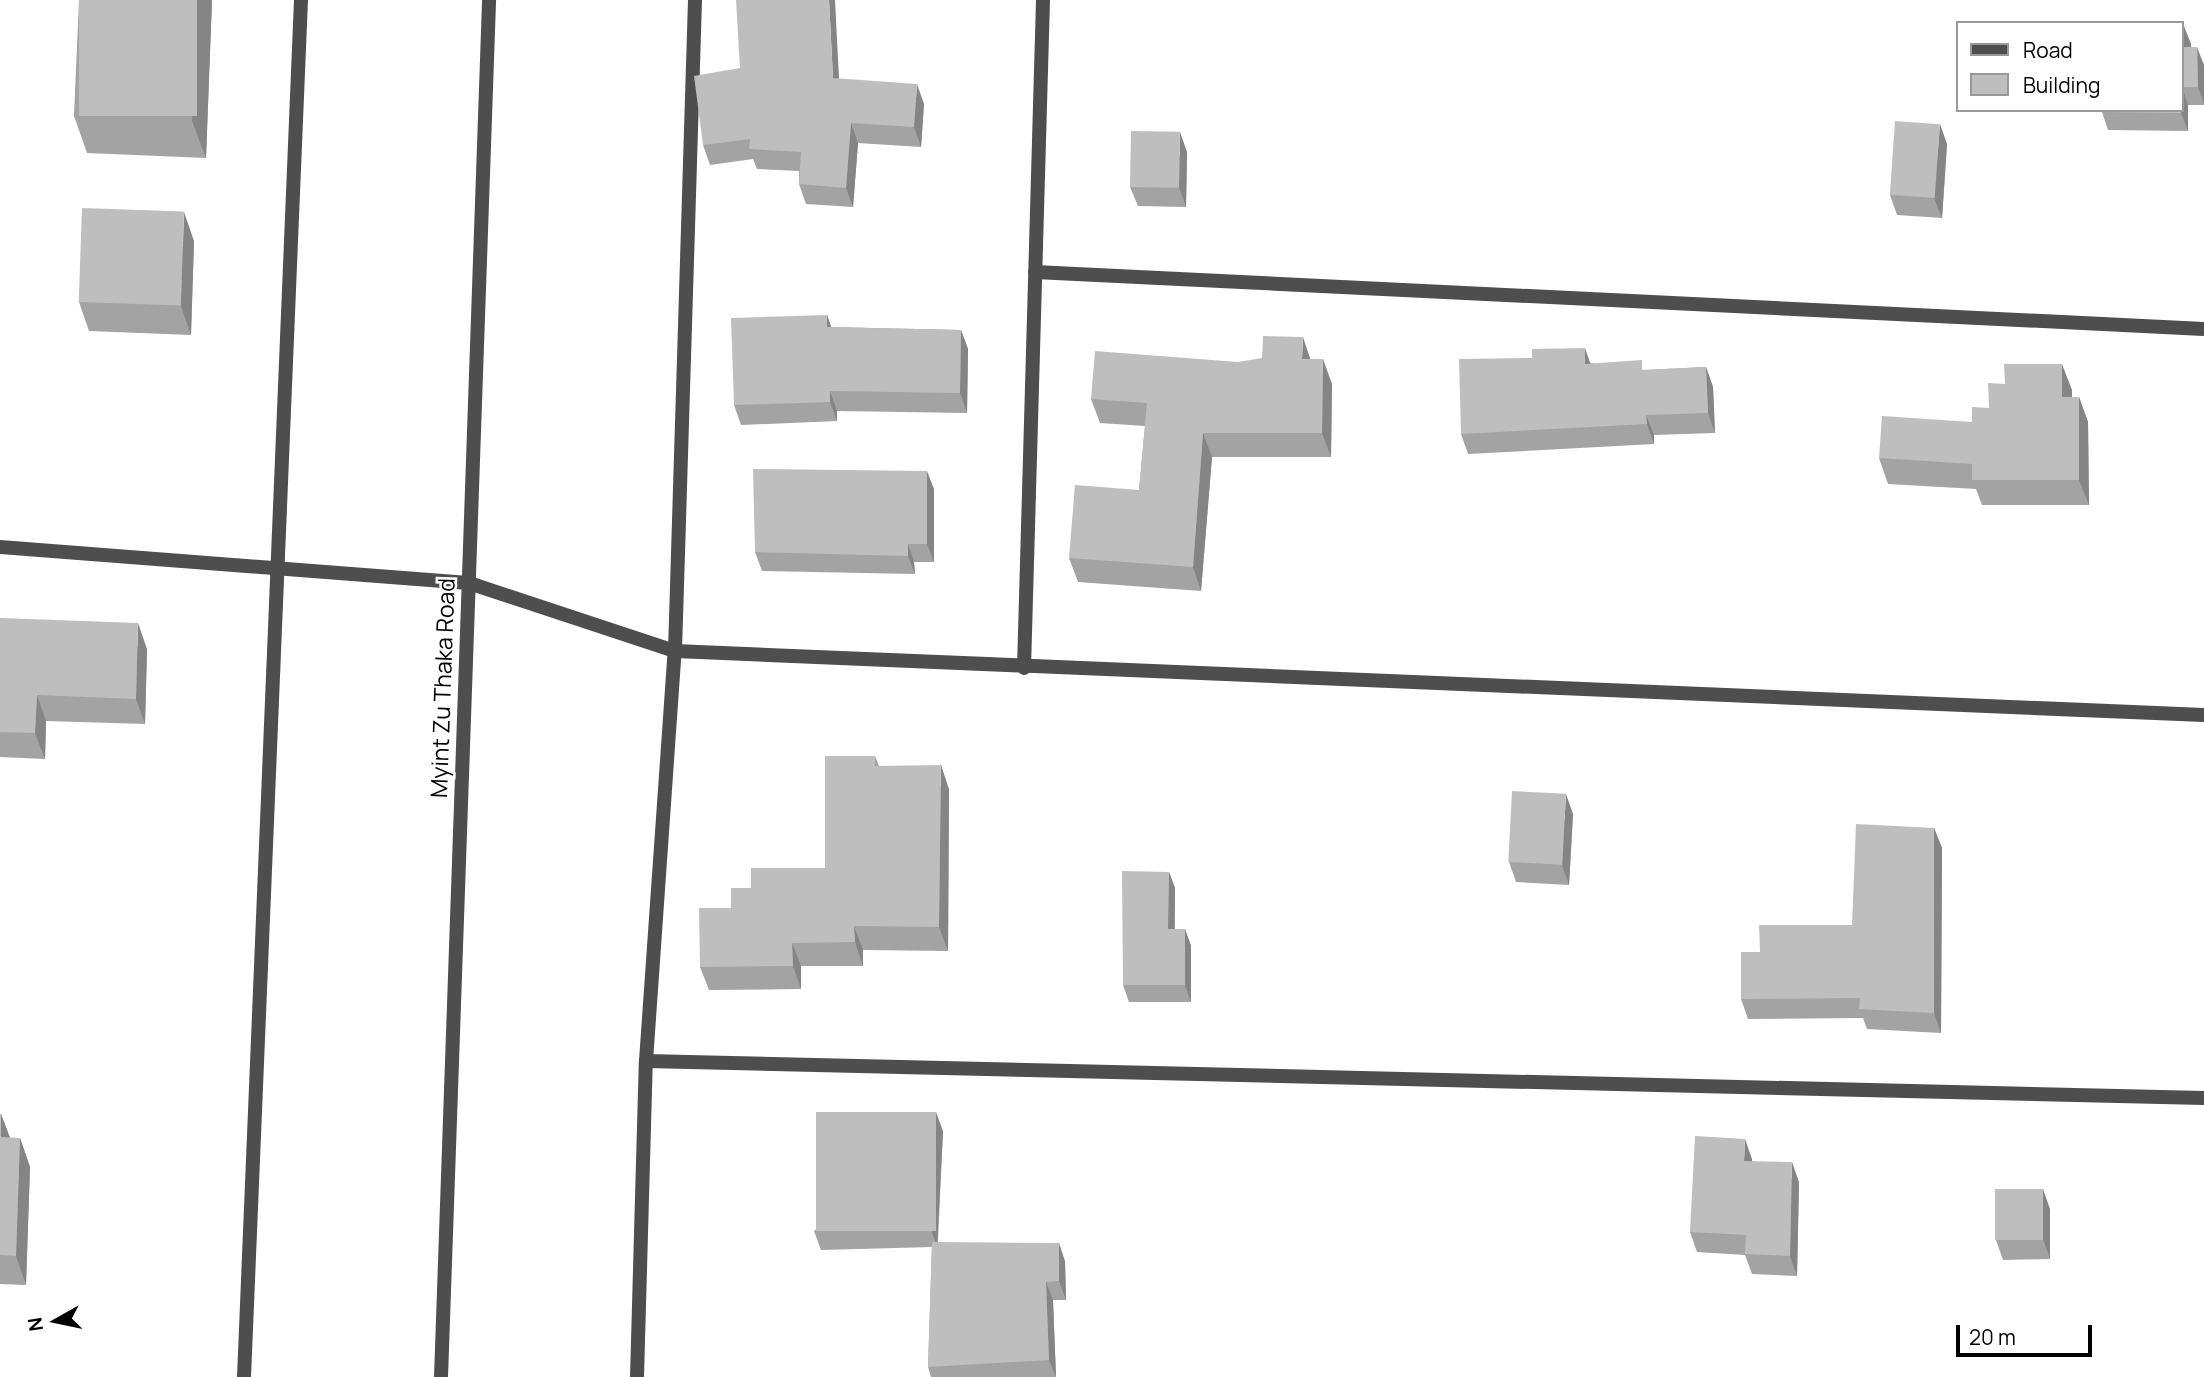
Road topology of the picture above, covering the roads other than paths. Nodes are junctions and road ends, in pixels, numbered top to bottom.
1 (301, 0) edge
2 (489, 0) edge
3 (695, 0) edge
4 (1043, 0) edge
5 (1035, 272) junction
6 (2204, 329) edge
7 (0, 547) edge
8 (279, 570) junction
9 (469, 583) junction
10 (675, 651) junction
11 (1024, 668) junction
12 (2204, 715) edge
13 (646, 1061) junction
14 (2204, 1098) edge
15 (244, 1377) edge
16 (441, 1377) edge
17 (637, 1377) edge

1 - 8 street
2 - 9 street, Myint Zu Thaka Road
3 - 10 street
4 - 5 street
5 - 6 street
5 - 11 street
7 - 8 street
8 - 9 street
8 - 15 street
9 - 10 street
9 - 16 street, Myint Zu Thaka Road
10 - 11 street
10 - 13 street
11 - 12 street
13 - 14 street
13 - 17 street

